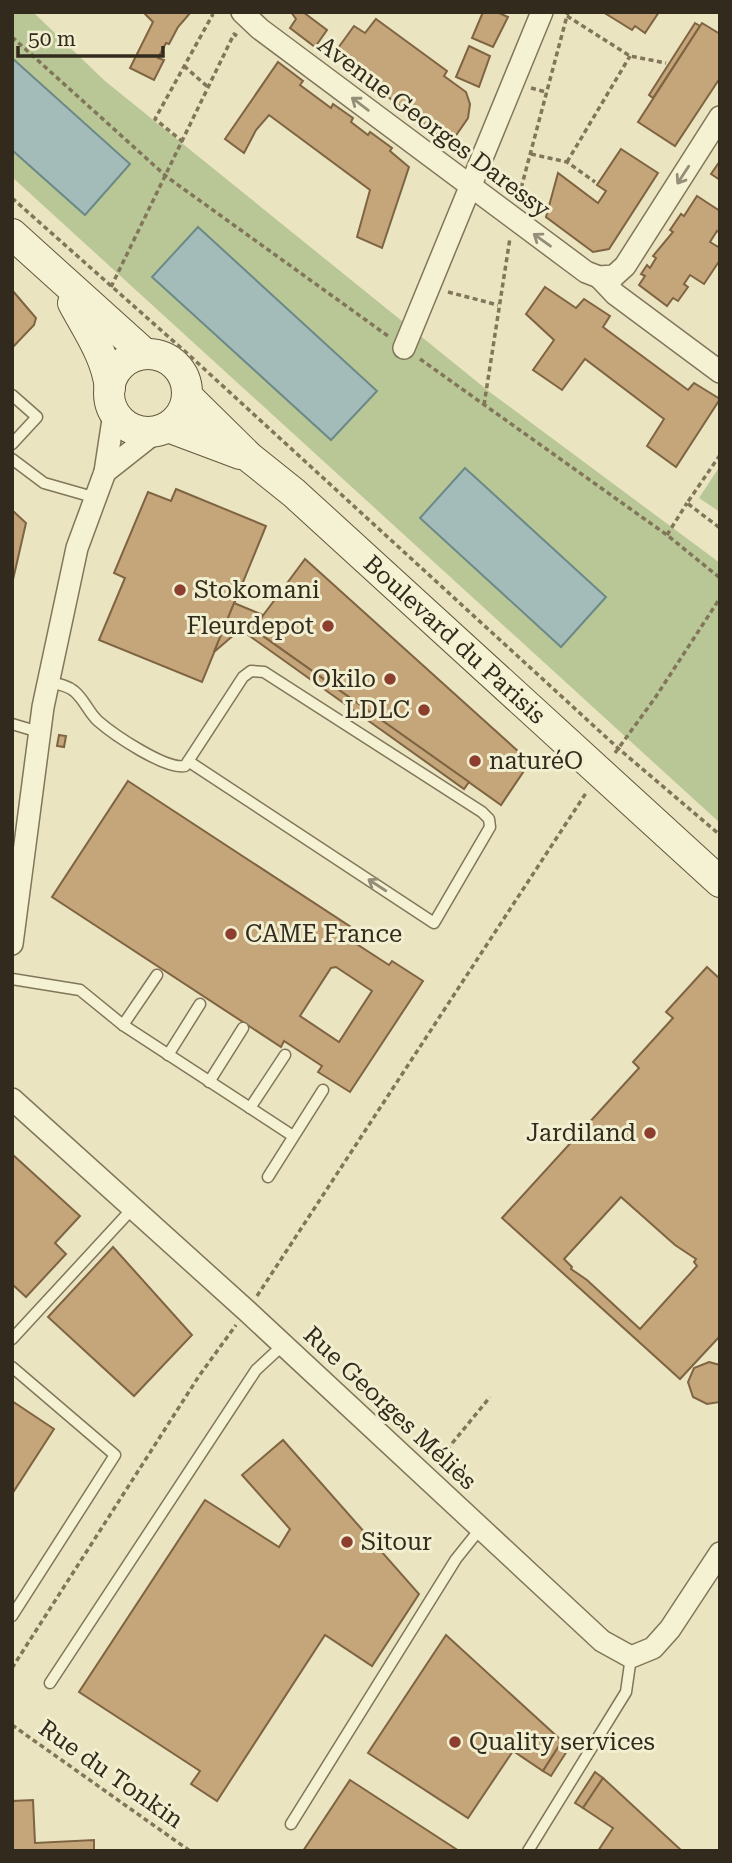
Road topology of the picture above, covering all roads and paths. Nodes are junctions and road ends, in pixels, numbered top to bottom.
1 (242, 12) edge
2 (542, 12) edge
3 (213, 14) dead end
4 (567, 14) edge
5 (260, 29) junction
6 (12, 37) edge
7 (630, 56) junction
8 (666, 64) dead end
9 (184, 66) junction
10 (209, 88) junction
11 (720, 117) edge
12 (183, 142) junction
13 (530, 153) junction
14 (567, 162) junction
15 (167, 177) junction
16 (595, 182) dead end
17 (470, 187) junction
18 (521, 190) dead end
19 (12, 198) edge
20 (512, 227) dead end
21 (12, 234) edge
22 (57, 275) junction
23 (599, 277) junction
24 (429, 286) junction
25 (111, 287) junction
26 (498, 305) junction
27 (404, 348) junction
28 (145, 354) junction
29 (720, 372) edge
30 (12, 395) edge
31 (187, 396) junction
32 (112, 400) junction
33 (484, 405) junction
34 (163, 429) junction
35 (12, 444) edge
36 (720, 455) edge
37 (249, 457) junction
38 (12, 458) edge
39 (105, 472) junction
40 (93, 497) junction
41 (687, 503) junction
42 (720, 528) edge
43 (667, 534) junction
44 (720, 578) edge
45 (720, 598) edge
46 (48, 682) junction
47 (12, 724) edge
48 (39, 732) junction
49 (619, 749) junction
50 (188, 761) junction
51 (599, 772) junction
52 (720, 835) edge
53 (19, 836) edge
54 (720, 882) edge
55 (12, 944) edge
56 (157, 975) dead end
57 (12, 979) edge
58 (200, 1004) dead end
59 (123, 1025) junction
60 (243, 1028) dead end
61 (168, 1055) junction
62 (285, 1055) dead end
63 (209, 1082) junction
64 (323, 1090) dead end
65 (12, 1099) edge
66 (250, 1108) junction
67 (293, 1136) junction
68 (268, 1177) dead end
69 (132, 1209) junction
70 (252, 1302) junction
71 (12, 1339) edge
72 (283, 1345) junction
73 (12, 1367) edge
74 (490, 1397) dead end
75 (425, 1477) junction
76 (480, 1529) junction
77 (720, 1553) edge
78 (12, 1616) edge
79 (631, 1657) junction
80 (12, 1668) edge
81 (50, 1683) dead end
82 (12, 1725) edge
83 (291, 1825) dead end
84 (190, 1851) edge
85 (528, 1851) edge

1 - 5 street, Avenue Georges Daressy
2 - 17 street
3 - 9 path
4 - 7 path
4 - 13 path
5 - 10 path
17 -> 5 street, Avenue Georges Daressy
6 - 15 path
7 - 8 path
7 - 14 path
9 - 10 path
9 - 12 path
10 - 12 path
11 -> 23 street
12 - 15 path
13 - 14 path
13 - 18 path
14 - 16 path
15 - 25 path
15 - 27 path
23 -> 17 street, Avenue Georges Daressy
17 - 24 street
19 - 25 path
20 - 26 path
21 - 22 street
22 - 28 street
22 - 32 street
23 - 29 street, Avenue Georges Daressy
24 - 26 path
24 - 27 street
25 - 49 path
26 - 33 path
27 - 33 path
28 - 31 street
28 - 32 street
30 - 35 lane
31 - 34 street
31 - 37 street, Boulevard du Parisis
32 - 34 street
32 - 39 street
33 - 43 path
34 - 37 street, Boulevard du Parisis
34 - 39 street
36 - 41 path
37 - 51 street, Boulevard du Parisis
38 - 40 lane
39 - 40 street
40 - 46 street
41 - 42 path
41 - 43 path
43 - 44 path
45 - 49 path
46 - 48 street
46 - 50 lane
47 - 48 lane
48 - 53 street
49 - 51 path
49 - 52 path
50 -> 50 lane
51 - 54 street, Boulevard du Parisis
51 - 70 path
53 - 55 street
56 - 59 lane
57 - 59 lane
58 - 61 lane
59 - 61 lane
60 - 63 lane
61 - 63 lane
62 - 66 lane
63 - 66 lane
64 - 67 lane
65 - 69 street, Rue Georges Méliès
66 - 67 lane
67 - 68 lane
69 - 70 street, Rue Georges Méliès
69 - 71 lane
70 - 72 street, Rue Georges Méliès
70 - 80 path
72 - 75 street, Rue Georges Méliès
72 - 81 lane
73 - 78 lane
74 - 75 path
75 - 76 street, Rue Georges Méliès
76 - 79 street, Rue Georges Méliès
76 - 83 lane
77 - 79 street
79 - 85 lane
82 - 84 path, Rue du Tonkin

